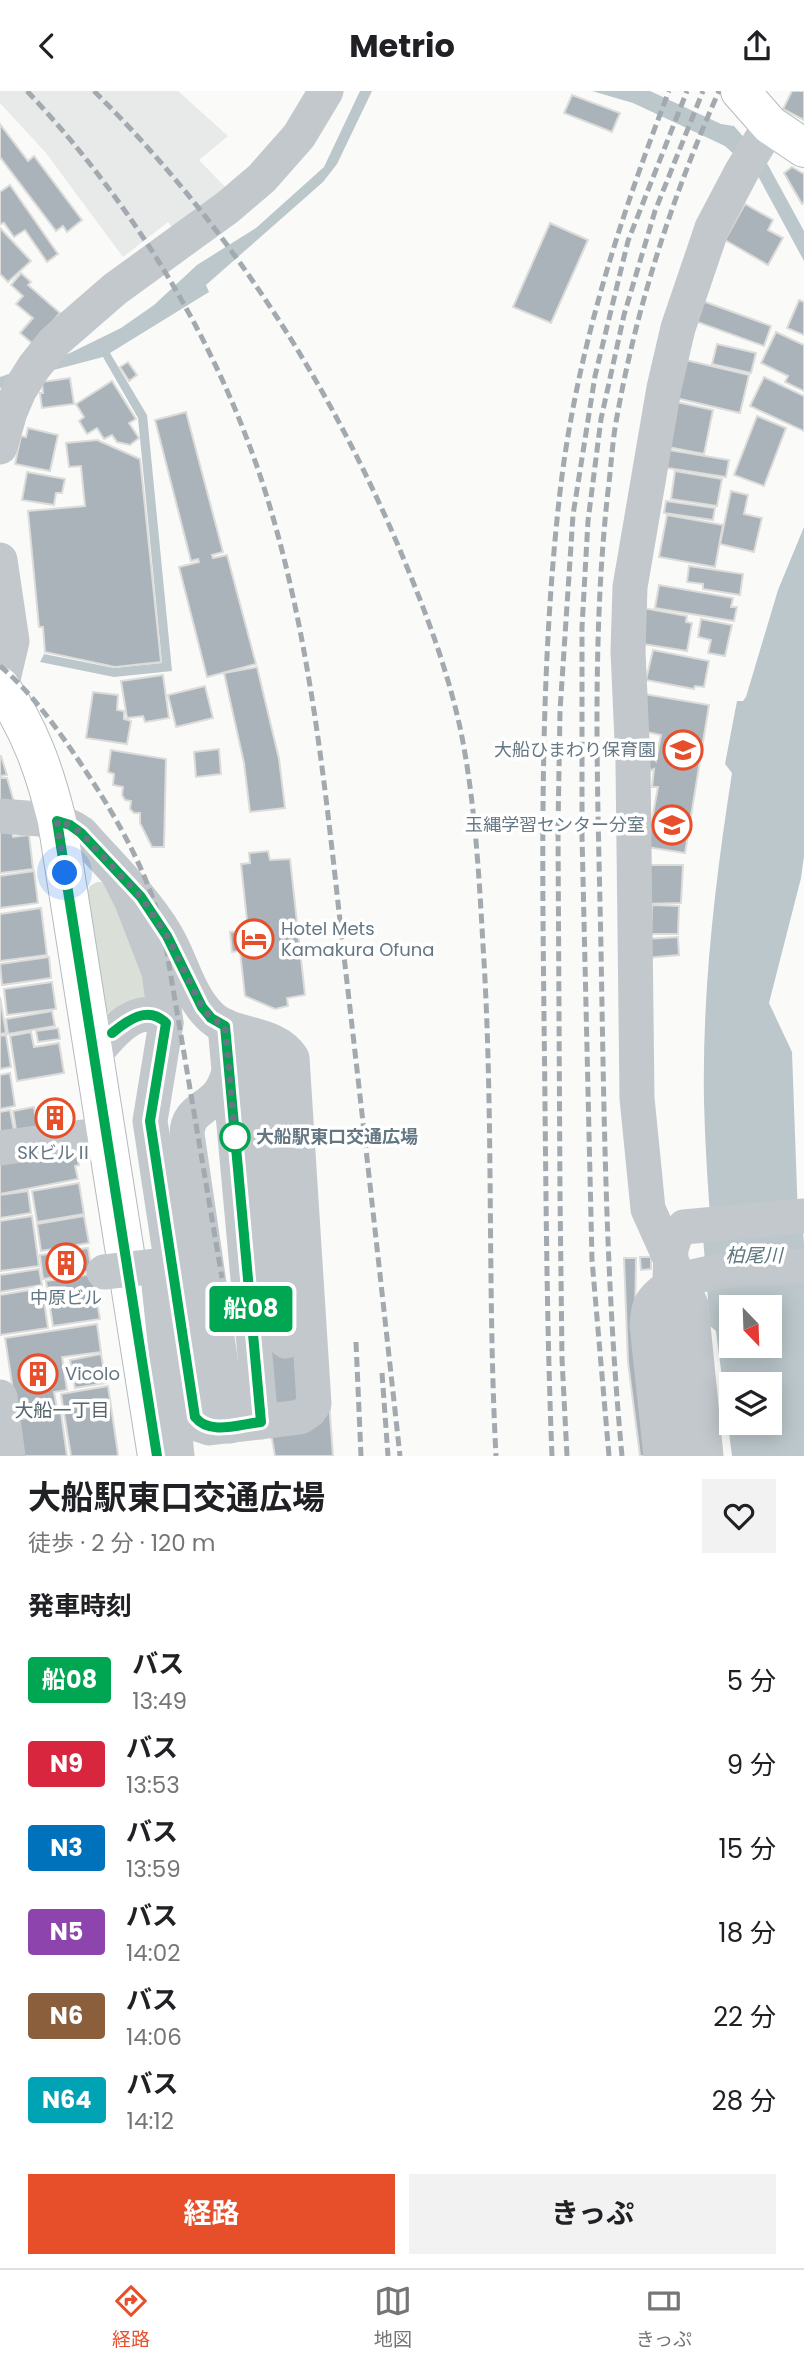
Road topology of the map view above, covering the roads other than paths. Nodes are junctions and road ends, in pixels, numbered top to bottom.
1 (326, 91) edge
2 (740, 91) edge
3 (757, 147) junction
4 (804, 148) edge
5 (0, 447) edge
6 (0, 560) edge
7 (1, 687) edge
8 (0, 816) edge
9 (57, 821) junction
10 (119, 876) junction
11 (225, 1026) junction
12 (165, 1036) junction
13 (94, 1055) junction
14 (229, 1072) junction
15 (106, 1134) junction
16 (0, 1148) edge
17 (804, 1216) edge
18 (804, 1266) edge
19 (677, 1270) junction
20 (104, 1272) dead end
21 (261, 1422) junction
22 (157, 1456) edge
23 (177, 1456) edge
24 (661, 1456) edge
25 (677, 1456) edge
26 (706, 1456) edge

1 - 5 street
2 - 3 main road
3 - 4 main road
3 - 19 street
6 - 7 street
7 - 9 main road
8 - 9 street
9 - 10 street
9 - 13 main road
10 - 11 street
10 - 12 street
11 - 12 street
11 - 14 street
11 - 21 street
12 - 13 street
12 - 21 street
13 - 15 main road
14 - 21 street
14 - 21 street
15 - 16 street
15 - 22 main road
17 - 19 street, bridge
18 - 19 street
19 - 24 street
19 - 25 street, bridge
19 - 26 street
20 - 23 street, bridge

